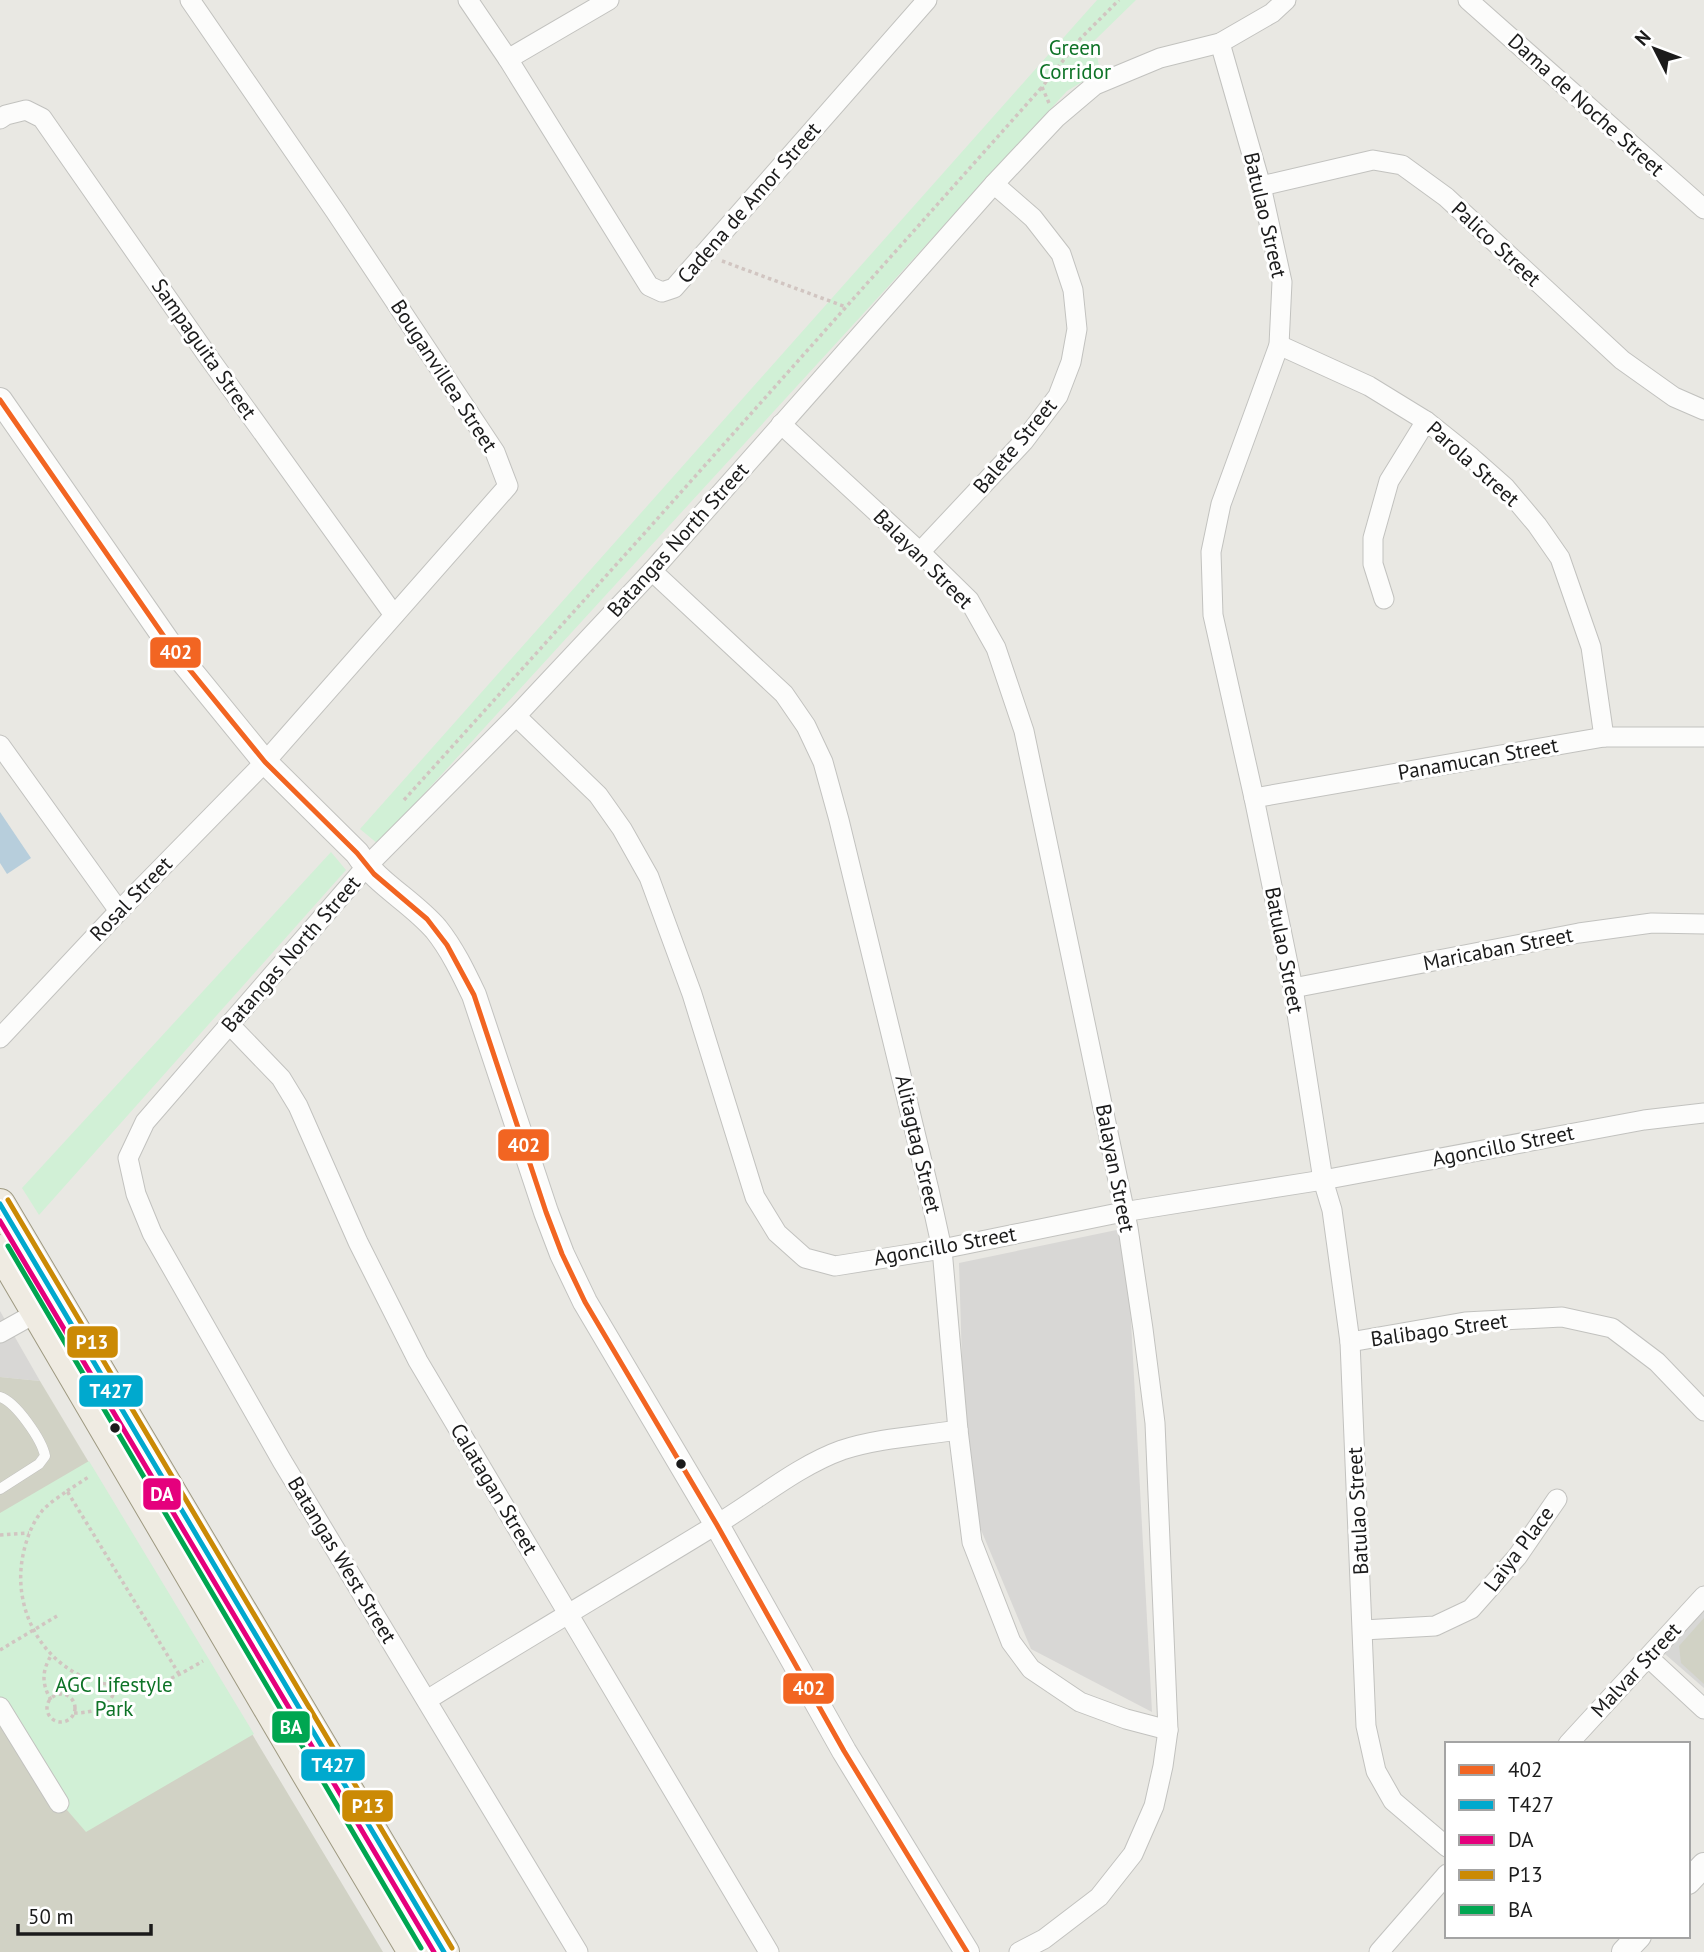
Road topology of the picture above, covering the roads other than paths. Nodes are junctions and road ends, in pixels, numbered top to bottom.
1 (190, 0) edge
2 (468, 0) edge
3 (609, 0) edge
4 (927, 0) edge
5 (1286, 0) edge
6 (1468, 0) edge
7 (1220, 43) junction
8 (508, 59) junction
9 (0, 118) edge
10 (994, 184) junction
11 (1261, 186) junction
12 (1704, 209) edge
13 (1279, 345) junction
14 (1704, 410) edge
15 (5, 417) edge
16 (1426, 421) junction
17 (781, 424) junction
18 (920, 552) junction
19 (652, 571) junction
20 (1384, 599) dead end
21 (394, 615) junction
22 (516, 716) junction
23 (1604, 737) junction
24 (1704, 737) edge
25 (0, 745) edge
26 (265, 762) junction
27 (1254, 798) junction
28 (366, 867) junction
29 (119, 911) junction
30 (1704, 924) edge
31 (1293, 988) junction
32 (229, 1024) junction
33 (0, 1038) edge
34 (1704, 1113) edge
35 (128, 1158) joint
36 (1323, 1180) junction
37 (0, 1205) edge
38 (1123, 1212) junction
39 (942, 1248) junction
40 (0, 1250) edge
41 (18, 1278) edge
42 (47, 1307) junction
43 (0, 1332) edge
44 (1350, 1342) junction
45 (0, 1396) edge
46 (1704, 1411) edge
47 (958, 1430) junction
48 (0, 1489) edge
49 (1557, 1499) dead end
50 (716, 1525) junction
51 (1704, 1596) edge
52 (568, 1613) junction
53 (1363, 1630) junction
54 (1649, 1658) junction
55 (427, 1700) junction
56 (0, 1707) edge
57 (1704, 1709) edge
58 (1168, 1731) junction
59 (1570, 1742) edge
60 (59, 1803) dead end
61 (1445, 1845) edge
62 (1704, 1865) edge
63 (1445, 1876) edge
64 (1690, 1880) edge
65 (1637, 1938) edge
66 (413, 1952) edge
67 (444, 1952) edge
68 (578, 1952) edge
69 (769, 1952) edge
70 (967, 1952) edge
71 (1019, 1952) edge
72 (1379, 1952) edge
73 (1624, 1952) edge

1 - 21 street, Bouganvillea Street
2 - 8 street, Cadena de Amor Street
3 - 8 street
4 - 8 street, Cadena de Amor Street
5 - 7 street, Batangas North Street
6 - 12 street, Dama de Noche Street
7 - 10 street, Batangas North Street
7 - 11 street, Batulao Street
9 - 21 street, Sampaguita Street
10 - 17 street, Batangas North Street
10 - 18 street, Balete Street
11 - 13 street, Batulao Street
11 - 14 street, Palico Street
13 - 16 street, Parola Street
13 - 27 street, Batulao Street
15 - 26 street
16 - 20 street
16 - 23 street, Parola Street
17 - 18 street, Balayan Street
17 - 19 street, Batangas North Street
18 - 38 street, Balayan Street
19 - 22 street, Batangas North Street
19 - 39 street, Alitagtag Street
21 - 26 street, Bouganvillea Street
22 - 28 street, Batangas North Street
22 - 39 street, Agoncillo Street
23 - 24 street, Panamucan Street
23 - 27 street, Panamucan Street
25 - 29 street
26 - 28 street
26 - 29 street, Rosal Street
27 - 31 street, Batulao Street
28 - 32 street, Batangas North Street
28 - 50 street
29 - 33 street, Rosal Street
30 - 31 street, Maricaban Street
31 - 36 street, Batulao Street
32 - 35 street, Batangas North Street
32 - 52 street, Calatagan Street
34 - 36 street, Agoncillo Street
35 - 55 street, Batangas West Street
36 - 38 street, Agoncillo Street
36 - 44 street, Batulao Street
37 - 41 main road
38 - 39 street, Agoncillo Street
38 - 58 street, Balayan Street
39 - 47 street, Alitagtag Street
40 - 41 main road
41 - 42 main road
42 - 43 street
42 - 66 main road
42 - 67 main road
44 - 46 street, Balibago Street
44 - 53 street, Batulao Street
45 - 48 lane
47 - 50 street
47 - 58 street, Alitagtag Street
49 - 53 street, Laiya Place
50 - 52 street
50 - 70 street
51 - 54 street, Malvar Street
52 - 55 street
52 - 69 street, Calatagan Street
53 - 61 street, Batulao Street
54 - 57 street
54 - 59 street, Malvar Street
55 - 68 street, Batangas West Street
56 - 60 street
58 - 71 street, Balayan Street
62 - 64 street
63 - 72 street
65 - 73 street

